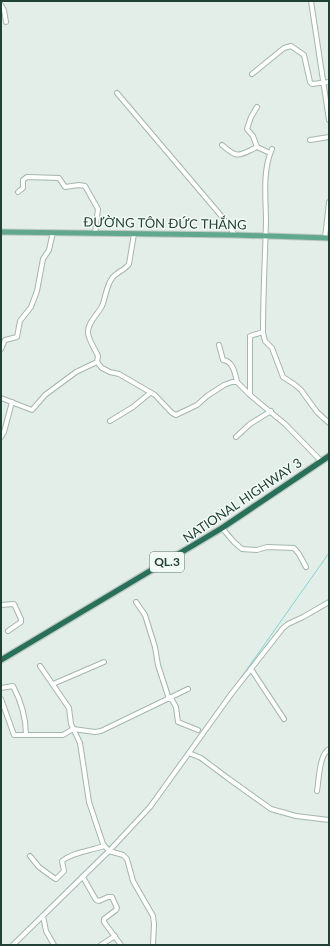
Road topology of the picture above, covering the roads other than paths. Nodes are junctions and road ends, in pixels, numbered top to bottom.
1 (312, 1) edge
2 (1, 5) edge
3 (6, 22) dead end
4 (252, 74) dead end
5 (329, 82) edge
6 (323, 83) junction
7 (117, 93) dead end
8 (256, 108) dead end
9 (329, 120) edge
10 (329, 137) edge
11 (310, 140) dead end
12 (222, 145) dead end
13 (256, 147) junction
14 (18, 192) dead end
15 (329, 202) edge
16 (1, 232) edge
17 (53, 232) junction
18 (95, 233) junction
19 (134, 234) junction
20 (234, 235) junction
21 (265, 237) junction
22 (327, 238) edge
23 (263, 333) junction
24 (219, 345) dead end
25 (1, 349) edge
26 (97, 362) junction
27 (237, 382) junction
28 (150, 393) junction
29 (250, 395) junction
30 (1, 398) edge
31 (12, 402) junction
32 (271, 411) junction
33 (110, 421) dead end
34 (329, 423) edge
35 (1, 437) edge
36 (236, 437) dead end
37 (329, 456) edge
38 (321, 461) junction
39 (222, 528) junction
40 (306, 567) dead end
41 (136, 602) dead end
42 (329, 602) edge
43 (1, 605) edge
44 (8, 630) dead end
45 (1, 660) edge
46 (104, 662) dead end
47 (40, 666) dead end
48 (251, 669) junction
49 (53, 684) junction
50 (1, 688) edge
51 (188, 689) dead end
52 (170, 698) junction
53 (1, 699) edge
54 (284, 719) dead end
55 (73, 729) junction
56 (198, 730) dead end
57 (26, 735) junction
58 (329, 748) edge
59 (189, 753) junction
60 (317, 791) dead end
61 (329, 820) edge
62 (107, 849) junction
63 (30, 856) dead end
64 (83, 877) junction
65 (43, 916) junction
66 (115, 936) junction
67 (13, 945) edge
68 (54, 945) edge
69 (100, 945) edge
70 (121, 945) edge
71 (153, 945) edge

1 - 6 street
2 - 3 street
4 - 6 street
5 - 6 street
6 - 9 street
7 - 20 street
8 - 13 street
10 - 11 street
12 - 13 street
13 - 21 street
14 - 18 street
15 - 22 street
16 - 17 main road, ĐƯỜNG TÔN ĐỨC THẮNG
17 - 18 main road, ĐƯỜNG TÔN ĐỨC THẮNG
17 - 25 street
18 - 19 main road, ĐƯỜNG TÔN ĐỨC THẮNG
19 - 20 main road, ĐƯỜNG TÔN ĐỨC THẮNG
19 - 26 street
20 - 21 main road, ĐƯỜNG TÔN ĐỨC THẮNG
21 - 22 main road, ĐƯỜNG TÔN ĐỨC THẮNG
21 - 23 street
23 - 29 street
23 - 34 street
24 - 27 street
26 - 28 street
26 - 31 street
27 - 28 street
27 - 29 street
28 - 33 street
29 - 32 street
30 - 31 street
31 - 35 street
32 - 36 street
32 - 38 street
37 - 38 highway, NATIONAL HIGHWAY 3 / QL.3
38 - 39 highway, NATIONAL HIGHWAY 3 / QL.3
39 - 40 street
39 - 45 highway, NATIONAL HIGHWAY 3 / QL.3
41 - 52 street
42 - 48 street
43 - 44 street
46 - 49 street
47 - 49 street
48 - 54 street
48 - 59 street
49 - 55 street
50 - 57 street
51 - 52 street
52 - 55 street
52 - 56 street
53 - 57 street
55 - 57 street
55 - 62 street
58 - 60 street
59 - 61 street
59 - 62 street
62 - 63 street
62 - 64 street
62 - 71 street
64 - 65 street
64 - 66 street
65 - 67 street
65 - 68 street
66 - 69 street
66 - 70 street

